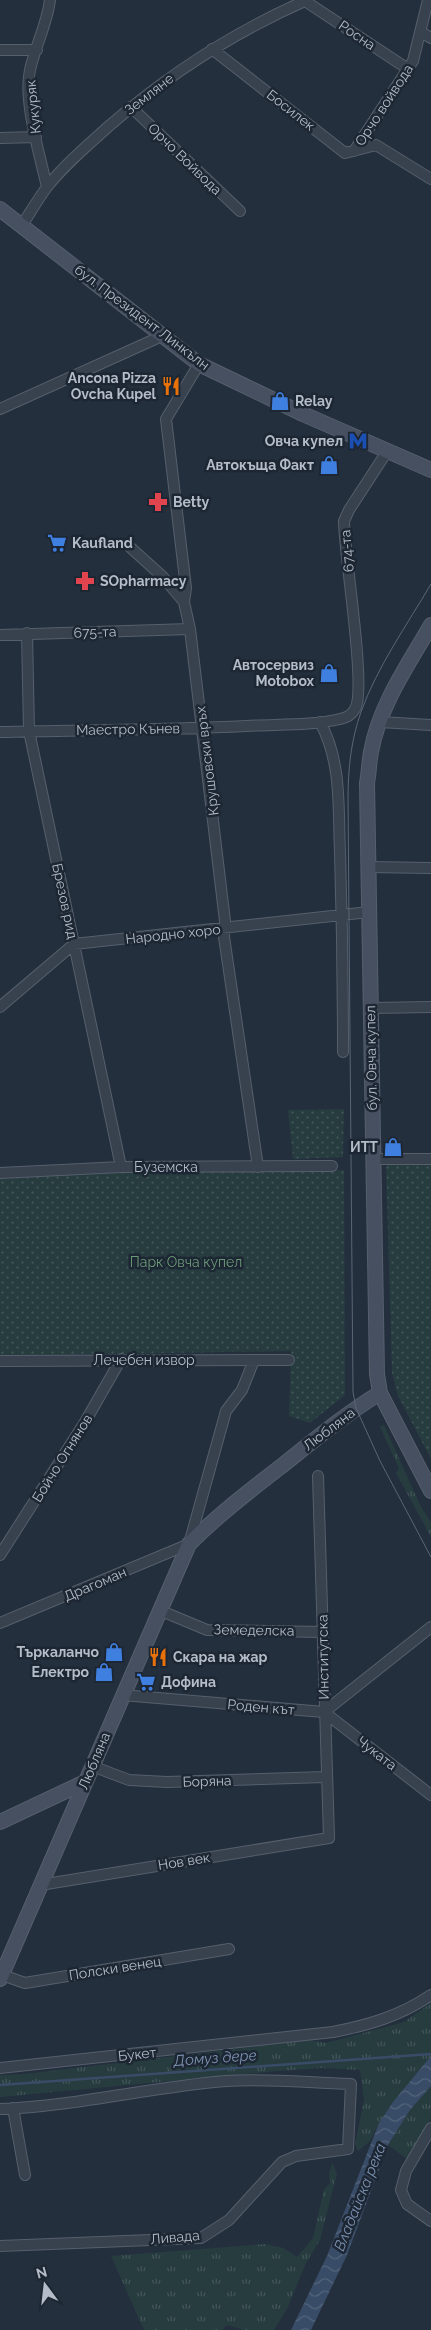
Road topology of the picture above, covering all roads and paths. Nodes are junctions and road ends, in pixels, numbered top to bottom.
1 (50, 0) edge
2 (306, 0) edge
3 (428, 0) edge
4 (422, 32) junction
5 (431, 38) edge
6 (212, 49) junction
7 (0, 50) edge
8 (37, 50) junction
9 (408, 69) junction
10 (131, 107) junction
11 (36, 137) junction
12 (0, 138) edge
13 (363, 138) junction
14 (376, 145) junction
15 (354, 151) junction
16 (431, 179) edge
17 (47, 187) junction
18 (0, 209) edge
19 (240, 211) dead end
20 (22, 225) junction
21 (162, 336) junction
22 (199, 364) junction
23 (0, 409) edge
24 (388, 450) junction
25 (431, 470) edge
26 (131, 548) dead end
27 (184, 602) junction
28 (431, 625) edge
29 (190, 629) junction
30 (27, 633) junction
31 (0, 635) edge
32 (358, 663) joint
33 (320, 722) junction
34 (380, 722) junction
35 (431, 724) edge
36 (203, 728) junction
37 (29, 731) junction
38 (0, 732) edge
39 (368, 867) junction
40 (431, 868) edge
41 (368, 912) junction
42 (342, 915) junction
43 (225, 928) junction
44 (74, 944) junction
45 (0, 1007) edge
46 (431, 1007) edge
47 (370, 1008) junction
48 (343, 1052) dead end
49 (372, 1159) junction
50 (431, 1159) edge
51 (332, 1166) dead end
52 (258, 1167) junction
53 (121, 1168) junction
54 (0, 1173) edge
55 (121, 1359) junction
56 (254, 1360) junction
57 (289, 1360) dead end
58 (0, 1361) edge
59 (380, 1393) junction
60 (318, 1476) dead end
61 (431, 1491) edge
62 (189, 1544) junction
63 (0, 1555) edge
64 (159, 1610) junction
65 (0, 1624) edge
66 (431, 1628) edge
67 (323, 1632) junction
68 (122, 1695) junction
69 (324, 1712) junction
70 (92, 1766) junction
71 (325, 1776) junction
72 (82, 1788) junction
73 (431, 1795) edge
74 (0, 1822) edge
75 (0, 1831) edge
76 (329, 1838) joint
77 (40, 1885) junction
78 (229, 1949) dead end
79 (1, 1977) edge
80 (431, 1995) edge
81 (0, 2068) edge
82 (0, 2108) edge
83 (13, 2108) junction
84 (431, 2128) edge
85 (25, 2175) dead end
86 (431, 2221) edge
87 (0, 2246) edge

1 - 8 street, Кукуряк
2 - 6 street, Земляне
2 - 9 street, Росна
3 - 4 street, Орчо войвода
4 - 5 street
4 - 9 street, Орчо войвода
6 - 10 street, Земляне
6 - 15 street, Босилек
7 - 8 street
8 - 11 street, Кукуряк
9 - 13 street, Орчо войвода
10 - 17 street, Земляне
10 - 19 street, Орчо Войвода
11 - 12 street
11 - 17 street, Кукуряк
13 - 14 street
13 - 15 street, Орчо войвода
14 - 15 street
14 - 16 street
17 - 20 street, Земляне
18 - 20 street, бул. Президент Линкълн
20 - 21 street, бул. Президент Линкълн
21 - 22 street, бул. Президент Линкълн
21 - 23 street
22 - 24 street, бул. Президент Линкълн
22 - 27 street, Крушовски връх
24 - 25 street, бул. Президент Линкълн
24 - 32 street, 674-та
26 - 27 street
27 - 29 street, Крушовски връх
28 - 34 street, бул. Овча купел
29 - 30 street, 675-та
29 - 36 street, Крушовски връх
30 - 31 street, 675-та
30 - 37 street, Брезов рид
32 - 33 street, Маестро Кънев
33 - 36 street, Маестро Кънев
33 - 42 street
34 - 35 street
34 - 39 street, бул. Овча купел
36 - 37 street, Маестро Кънев
36 - 43 street, Крушовски връх
37 - 38 street, Маестро Кънев
37 - 44 street, Брезов рид
39 - 40 street
39 - 41 street, бул. Овча купел
41 - 42 street, Народно хоро
41 - 47 street, бул. Овча купел
42 - 43 street, Народно хоро
42 - 48 street
43 - 44 street, Народно хоро
43 - 52 street, Крушовски връх
44 - 45 street
44 - 53 street, Брезов рид
46 - 47 street
47 - 49 street, бул. Овча купел
49 - 50 street
49 - 59 street, бул. Овча купел
51 - 52 street, Буземска
52 - 53 street, Буземска
53 - 54 street, Буземска
55 - 56 street, Лечебен извор
55 - 58 street, Лечебен извор
55 - 63 street, Бойчо Огнянов
56 - 57 street, Лечебен извор
56 - 62 street, Любляна
59 - 61 street, бул. Овча купел
59 - 62 street, Любляна
60 - 67 street, Институтска
62 - 64 street, Любляна
62 - 65 street, Драгоман
64 - 67 street, Земеделска
64 - 68 street, Любляна
66 - 69 street
67 - 69 street, Институтска
68 - 69 street, Роден кът
68 - 70 street, Любляна
69 - 71 street, Институтска
69 - 73 street, Чуката
70 - 71 street, Боряна
70 - 72 street, Любляна
71 - 76 street, Институтска
72 - 74 street
72 - 75 street
72 - 77 street, Любляна
76 - 77 street, Нов век
77 - 79 street, Любляна
78 - 79 street, Полски венец
80 - 81 street, Букет
82 - 83 street
83 - 85 street
83 - 87 street, Ливада
84 - 86 street

